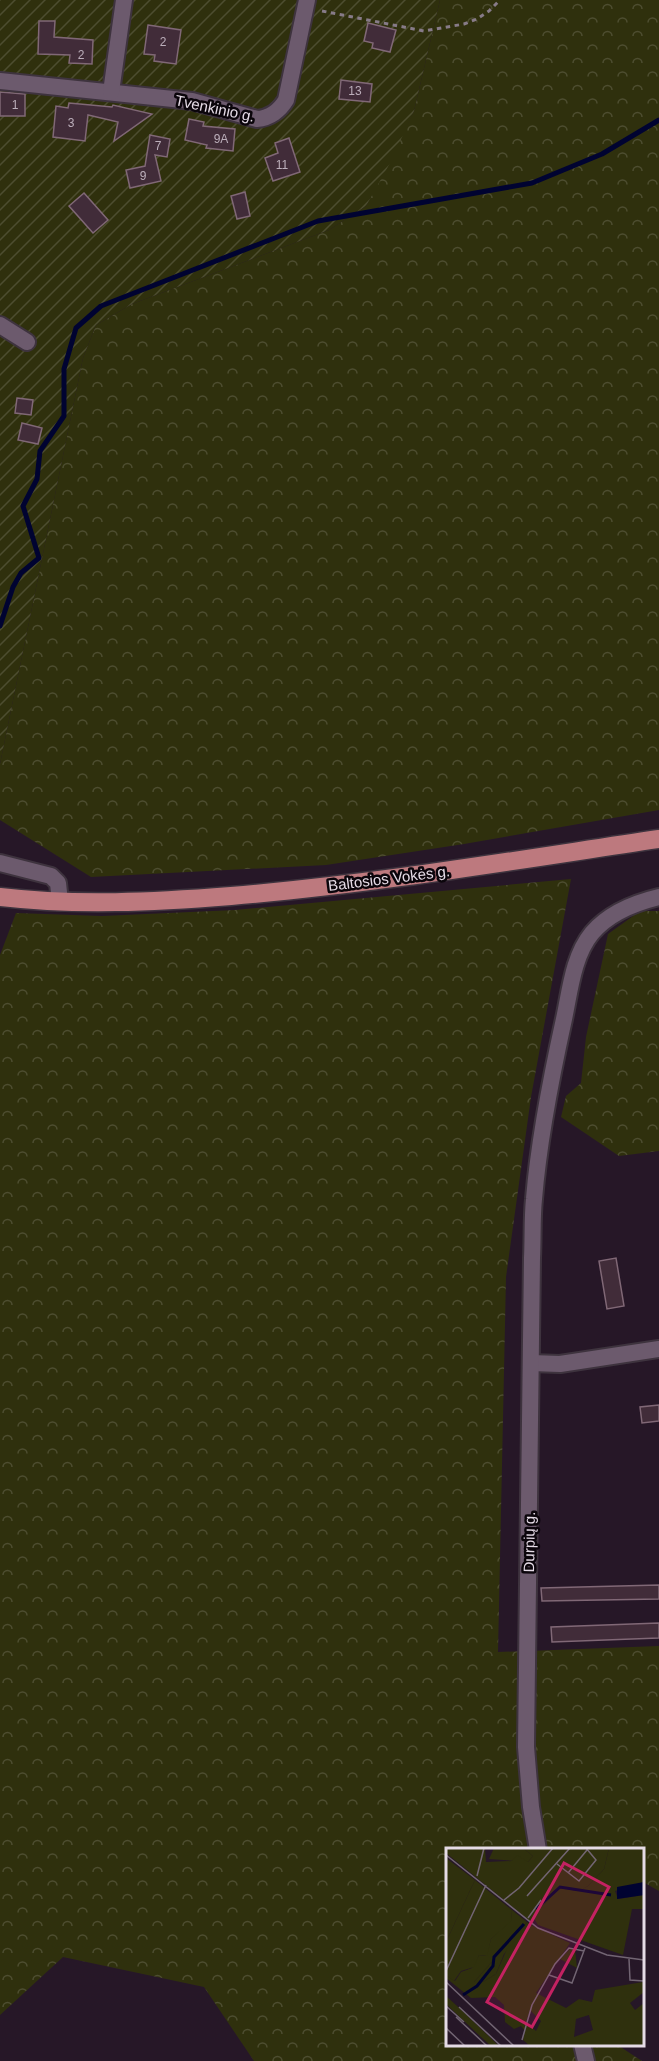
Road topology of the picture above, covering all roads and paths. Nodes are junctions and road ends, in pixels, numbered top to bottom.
1 (124, 0) edge
2 (500, 0) edge
3 (306, 4) edge
4 (0, 81) edge
5 (111, 92) junction
6 (0, 325) edge
7 (27, 342) dead end
8 (659, 838) edge
9 (0, 863) edge
10 (0, 897) edge
11 (659, 897) edge
12 (60, 902) junction
13 (659, 1349) edge
14 (531, 1363) junction
15 (538, 1848) edge
16 (582, 2046) edge
17 (586, 2061) edge

1 - 5 street
2 - 3 path
3 - 5 street, Tvenkinio g.
4 - 5 street, Tvenkinio g.
6 - 7 street
8 - 12 main road, Baltosios Vokės g.
9 - 12 street
10 - 12 main road, Baltosios Vokės g.
11 - 14 street, Durpių g.
13 - 14 street
14 - 15 street, Durpių g.
16 - 17 street

